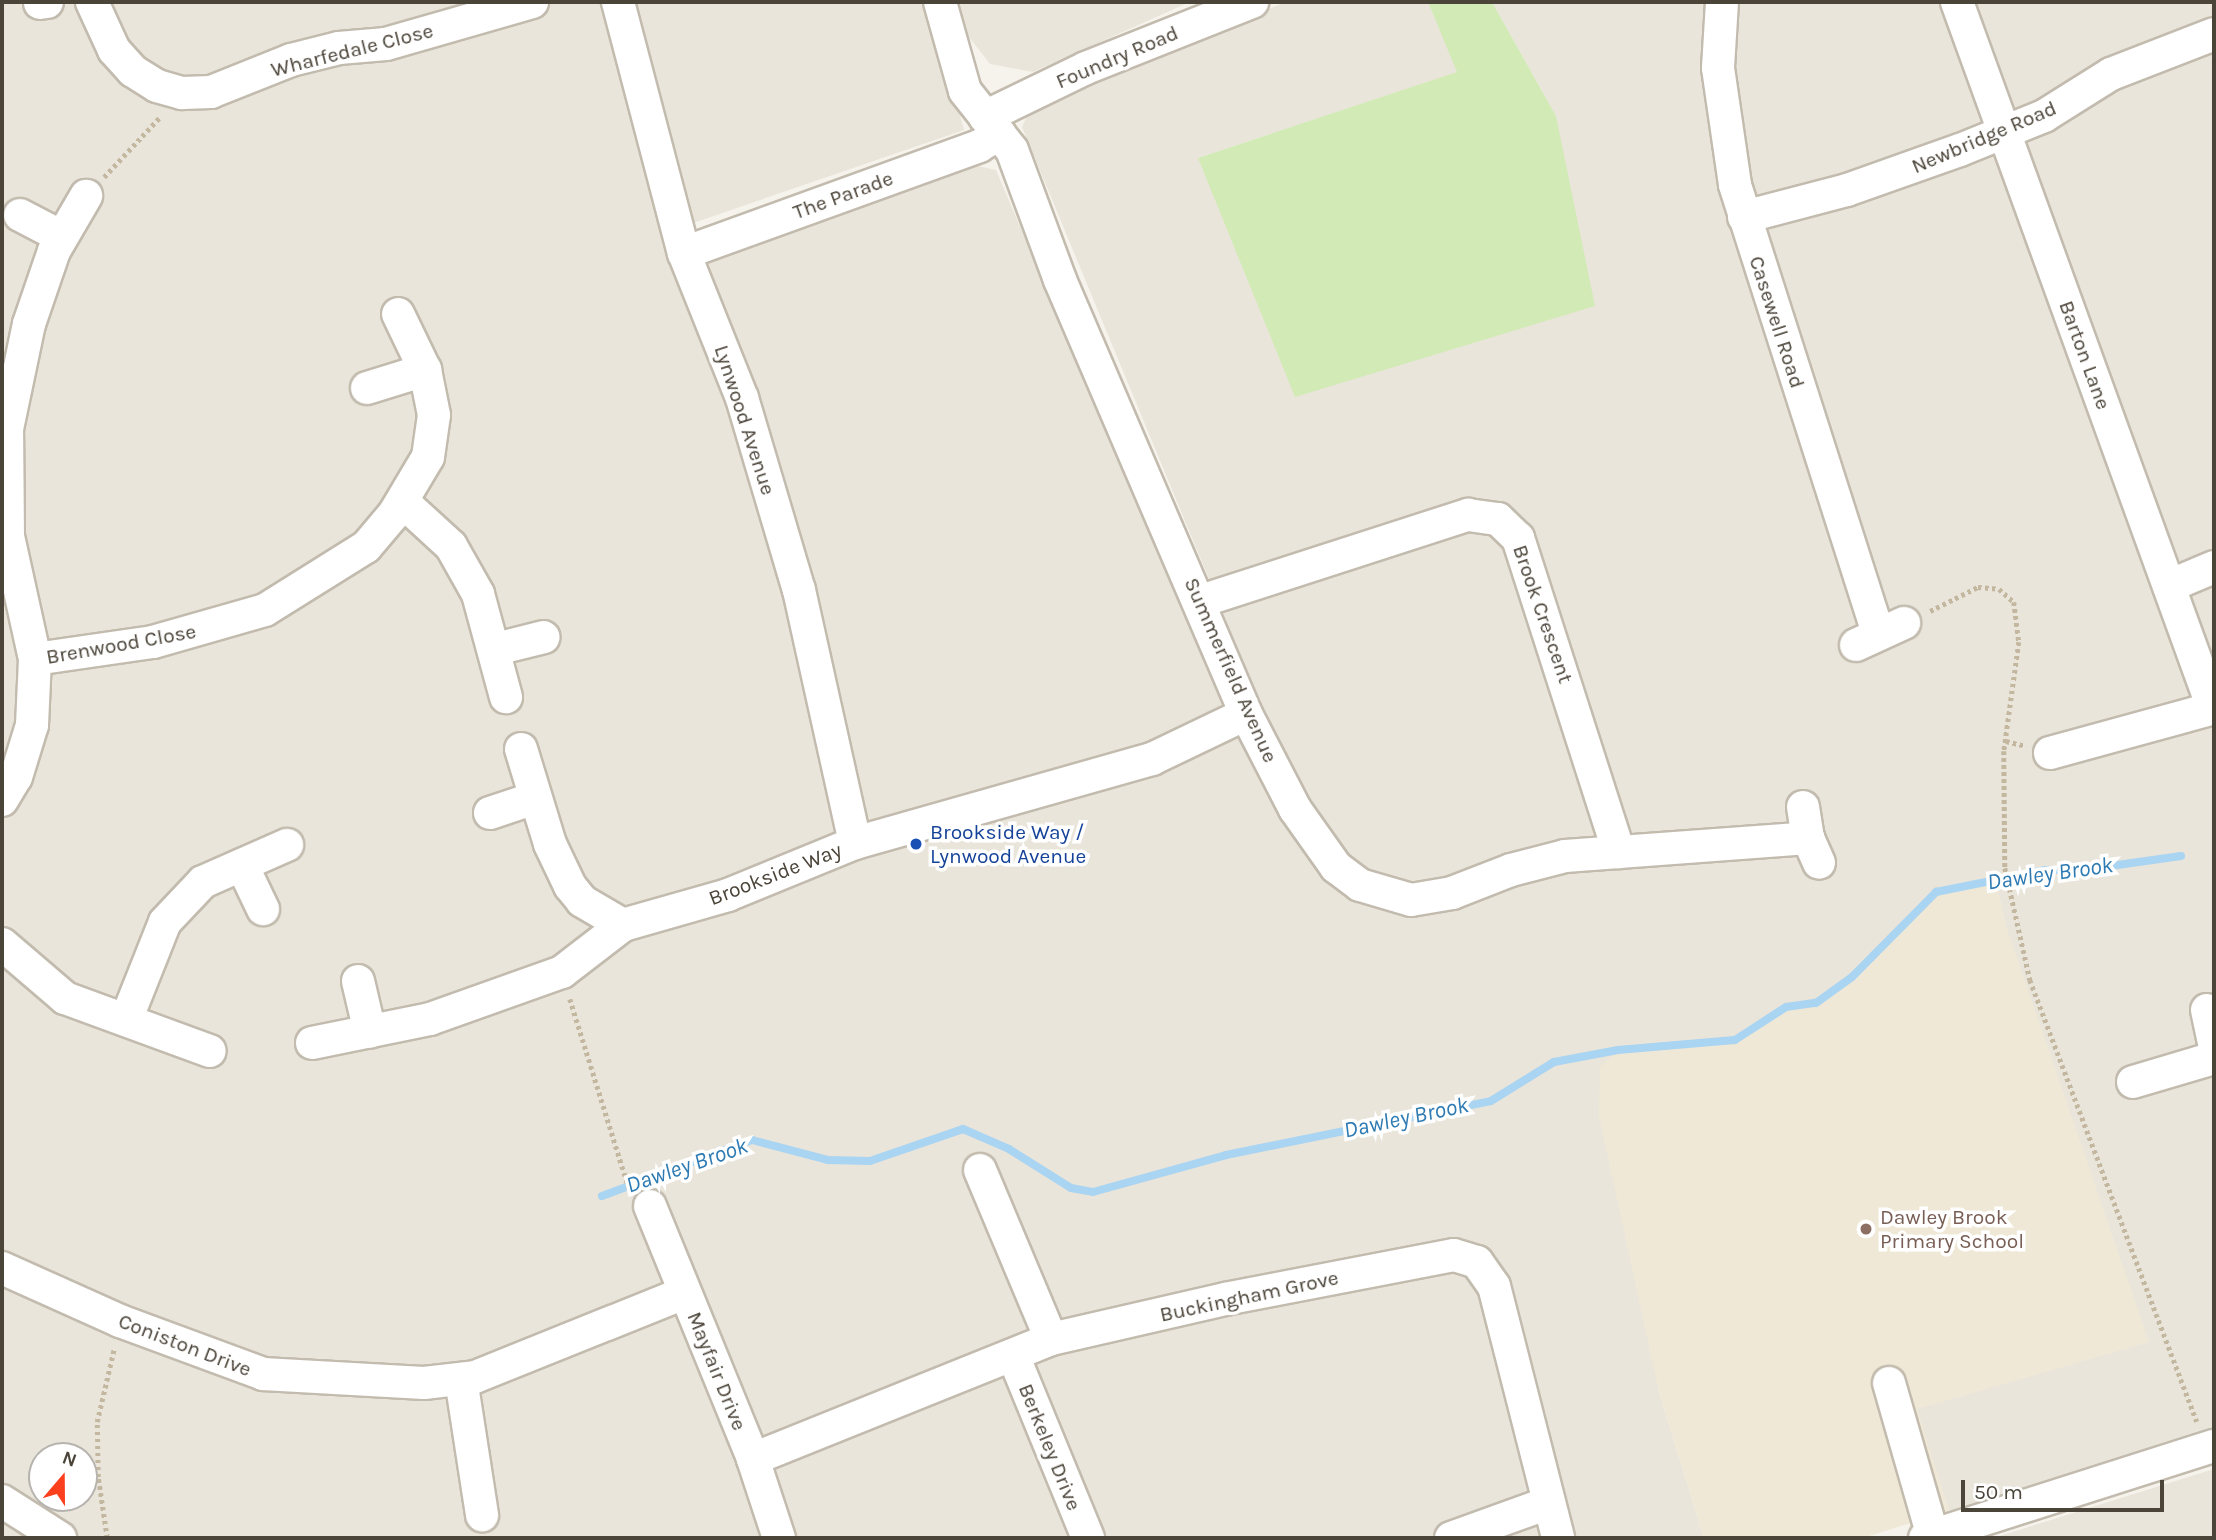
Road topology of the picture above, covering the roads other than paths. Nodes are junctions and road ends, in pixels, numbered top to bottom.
1 (47, 2) edge
2 (92, 2) edge
3 (532, 2) edge
4 (618, 2) edge
5 (940, 2) edge
6 (1252, 2) edge
7 (1722, 2) edge
8 (1956, 2) edge
9 (40, 3) edge
10 (2214, 34) edge
11 (992, 125) junction
12 (2004, 132) junction
13 (86, 196) road end
14 (20, 215) dead end
15 (1744, 217) junction
16 (62, 237) junction
17 (684, 253) junction
18 (398, 314) dead end
19 (425, 370) junction
20 (367, 388) dead end
21 (403, 502) junction
22 (2214, 567) edge
23 (2169, 586) junction
24 (1201, 601) junction
25 (1879, 634) road end
26 (544, 637) dead end
27 (496, 649) junction
28 (35, 659) junction
29 (506, 697) dead end
30 (2214, 708) edge
31 (1246, 714) junction
32 (521, 749) dead end
33 (2050, 753) dead end
34 (535, 798) junction
35 (2, 800) edge
36 (490, 813) dead end
37 (1810, 836) dead end
38 (855, 843) junction
39 (287, 845) dead end
40 (1619, 852) junction
41 (242, 865) junction
42 (263, 909) dead end
43 (623, 925) junction
44 (2, 944) edge
45 (358, 981) dead end
46 (2207, 1010) dead end
47 (126, 1020) junction
48 (370, 1032) junction
49 (312, 1043) dead end
50 (2214, 1043) edge
51 (211, 1051) dead end
52 (2214, 1058) edge
53 (2133, 1082) dead end
54 (980, 1170) dead end
55 (650, 1206) dead end
56 (2, 1268) edge
57 (684, 1293) junction
58 (1051, 1339) junction
59 (1013, 1355) junction
60 (461, 1378) junction
61 (1889, 1383) dead end
62 (2210, 1447) edge
63 (753, 1459) junction
64 (2, 1501) edge
65 (1548, 1503) junction
66 (482, 1515) dead end
67 (1929, 1537) edge
68 (60, 1538) edge
69 (779, 1538) edge
70 (1088, 1538) edge
71 (1451, 1538) edge
72 (1558, 1538) edge

1 - 9 street
2 - 3 street, Wharfedale Close
4 - 17 street, Lynwood Avenue
5 - 11 street
6 - 11 street, Foundry Road
7 - 15 street, Casewell Road
8 - 12 street, Barton Lane
10 - 12 street, Newbridge Road
11 - 17 street, The Parade
11 - 24 street, Summerfield Avenue
12 - 15 street, Newbridge Road
12 - 23 street, Barton Lane
13 - 16 street
14 - 16 street
15 - 25 street, Casewell Road
16 - 28 street
17 - 38 street, Lynwood Avenue
18 - 19 street, Brenwood Close
19 - 20 street
19 - 21 street, Brenwood Close
21 - 27 street
21 - 28 street, Brenwood Close
22 - 23 street
23 - 30 street, Barton Lane
24 - 31 street, Summerfield Avenue
24 - 40 street, Brook Crescent
26 - 27 street
27 - 29 street
28 - 35 street
30 - 33 street, Barton Lane
31 - 38 street, Brookside Way
31 - 40 street, Summerfield Avenue
32 - 34 street
34 - 36 street
34 - 43 street
37 - 40 street, Summerfield Avenue
38 - 43 street, Brookside Way
39 - 41 street
41 - 42 street
41 - 47 street
43 - 48 street, Brookside Way
44 - 47 street
45 - 48 street
46 - 50 street
47 - 51 street
48 - 49 street, Brookside Way
52 - 53 street
54 - 58 street
55 - 57 street, Mayfair Drive
56 - 60 street, Coniston Drive
57 - 60 street, Coniston Drive
57 - 63 street, Mayfair Drive
58 - 59 street, Buckingham Grove
58 - 65 street, Buckingham Grove
59 - 63 street, Buckingham Grove
59 - 70 street, Berkeley Drive
60 - 66 street
61 - 67 street
62 - 67 street
63 - 69 street, Mayfair Drive
64 - 68 street
65 - 71 street
65 - 72 street, Buckingham Grove

